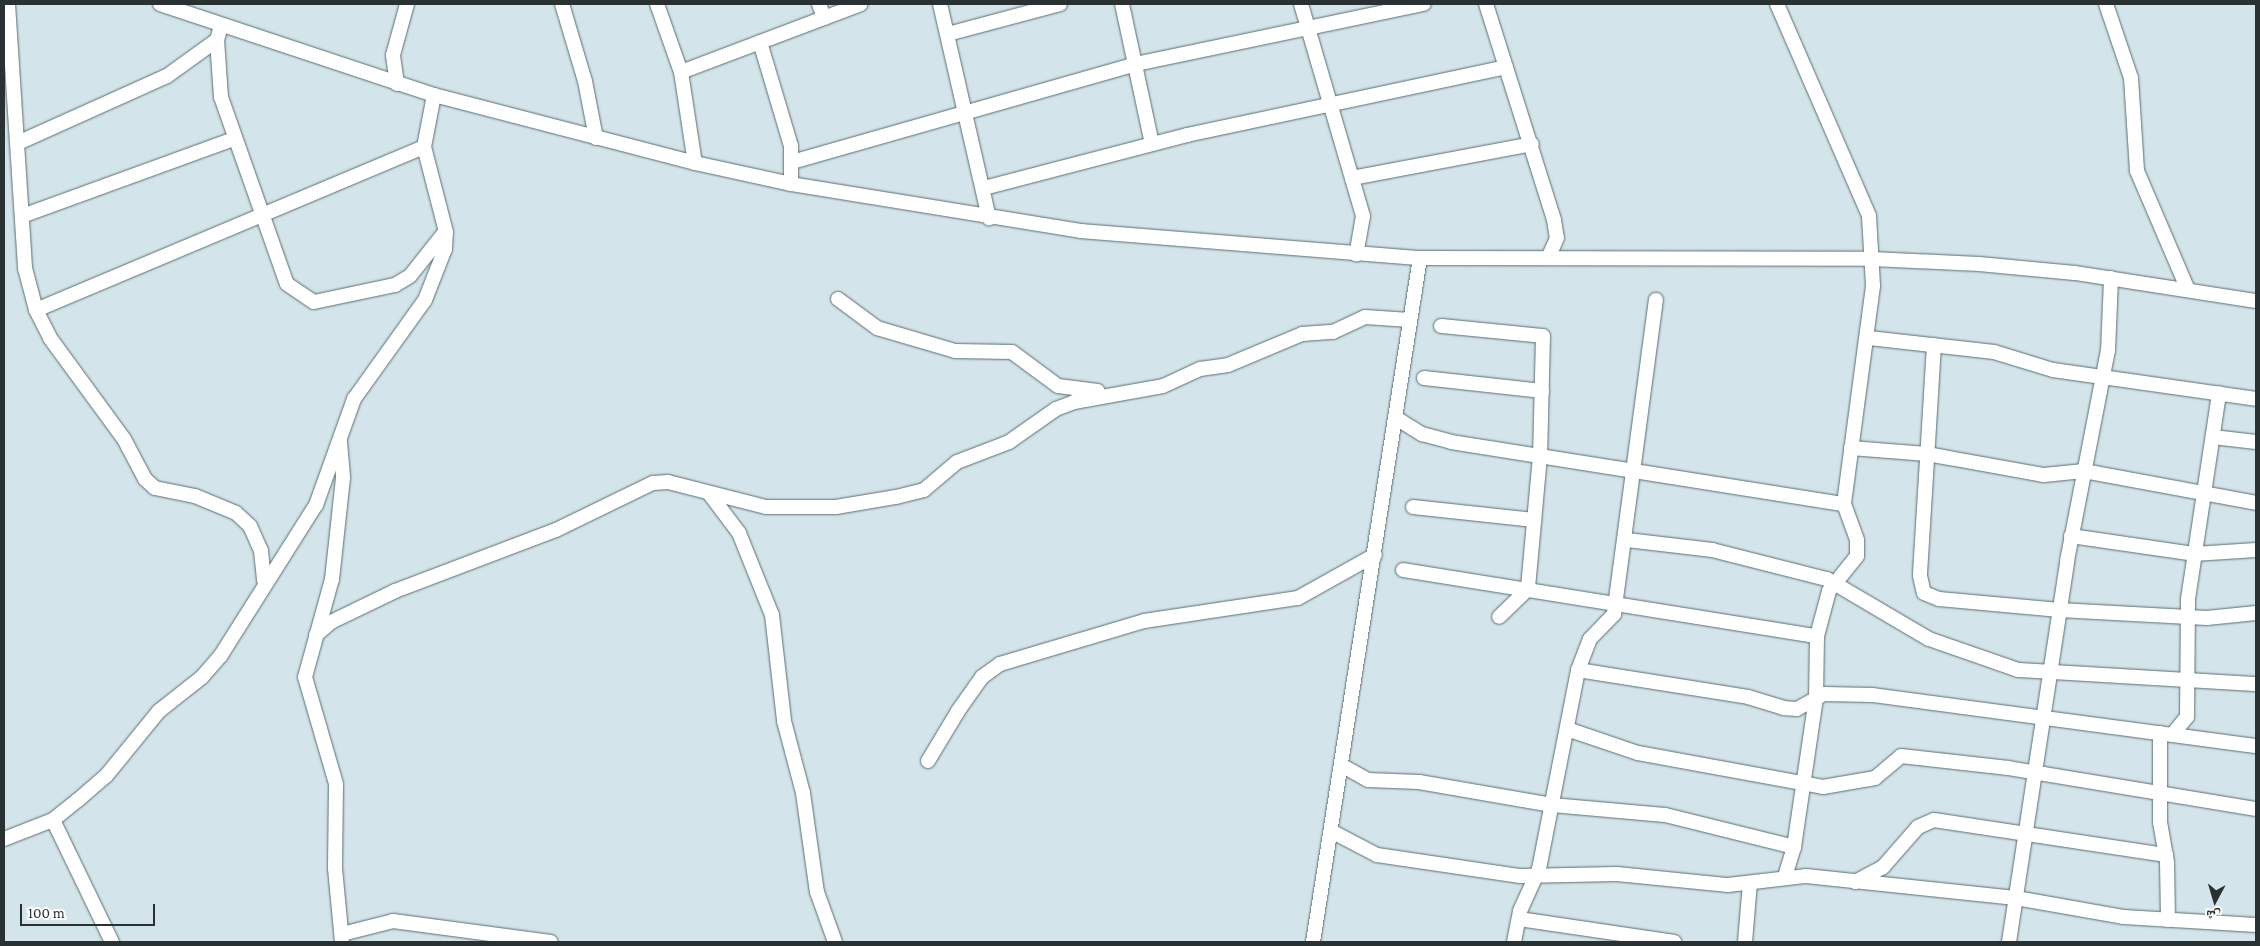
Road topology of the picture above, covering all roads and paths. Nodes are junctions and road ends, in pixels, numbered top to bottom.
1 (8, 4) edge
2 (160, 4) edge
3 (407, 4) edge
4 (562, 4) edge
5 (657, 4) edge
6 (819, 4) edge
7 (861, 4) edge
8 (940, 4) edge
9 (1060, 4) edge
10 (1122, 4) edge
11 (1301, 4) edge
12 (1424, 4) edge
13 (1486, 4) edge
14 (1777, 4) edge
15 (2106, 4) edge
16 (824, 18) junction
17 (1309, 29) junction
18 (219, 33) junction
19 (948, 34) junction
20 (760, 42) junction
21 (1136, 64) junction
22 (1506, 67) junction
23 (680, 72) junction
24 (397, 84) junction
25 (434, 95) junction
26 (1329, 106) junction
27 (965, 114) junction
28 (596, 138) junction
29 (234, 140) junction
30 (20, 142) junction
31 (1152, 144) junction
32 (1532, 144) junction
33 (424, 146) junction
34 (792, 162) junction
35 (695, 163) junction
36 (1352, 178) junction
37 (791, 184) junction
38 (984, 188) junction
39 (260, 213) junction
40 (22, 216) junction
41 (989, 218) junction
42 (446, 232) junction
43 (1356, 254) junction
44 (1420, 258) junction
45 (1548, 258) junction
46 (1872, 259) junction
47 (2111, 278) junction
48 (2188, 290) junction
49 (838, 299) dead end
50 (1656, 300) dead end
51 (2256, 301) edge
52 (36, 310) junction
53 (1410, 320) junction
54 (1442, 326) dead end
55 (1869, 338) junction
56 (1934, 345) junction
57 (1424, 378) dead end
58 (2103, 379) junction
59 (1542, 391) junction
60 (1116, 393) junction
61 (2219, 393) junction
62 (2256, 399) edge
63 (1396, 418) junction
64 (2213, 437) junction
65 (339, 441) junction
66 (2256, 442) edge
67 (1851, 448) junction
68 (1927, 454) junction
69 (1540, 456) junction
70 (1631, 469) junction
71 (2084, 471) junction
72 (709, 493) junction
73 (2202, 494) junction
74 (2256, 503) edge
75 (1844, 504) junction
76 (1413, 508) dead end
77 (1534, 520) junction
78 (2071, 536) junction
79 (1626, 540) junction
80 (2256, 550) edge
81 (2194, 554) junction
82 (1375, 555) junction
83 (1403, 570) dead end
84 (264, 581) junction
85 (1834, 582) junction
86 (1527, 590) junction
87 (1614, 604) junction
88 (2059, 610) junction
89 (2256, 613) edge
90 (1499, 617) dead end
91 (2188, 618) junction
92 (316, 635) junction
93 (1816, 636) junction
94 (1578, 670) junction
95 (2050, 672) junction
96 (2187, 678) junction
97 (2256, 684) edge
98 (1816, 698) junction
99 (2043, 721) junction
100 (1567, 730) junction
101 (2167, 734) junction
102 (2256, 746) edge
103 (928, 760) dead end
104 (1341, 765) junction
105 (2035, 772) junction
106 (1802, 780) junction
107 (2160, 791) junction
108 (1552, 805) junction
109 (2256, 809) edge
110 (53, 820) junction
111 (1330, 831) junction
112 (2026, 837) junction
113 (4, 839) edge
114 (1794, 847) junction
115 (2166, 855) junction
116 (1536, 877) junction
117 (1785, 877) junction
118 (1854, 882) junction
119 (1750, 883) junction
120 (2016, 898) junction
121 (1519, 919) junction
122 (2168, 920) junction
123 (2256, 925) edge
124 (342, 938) edge
125 (112, 942) edge
126 (551, 942) edge
127 (836, 942) edge
128 (1313, 942) edge
129 (1514, 942) edge
130 (1674, 942) edge
131 (1748, 942) edge
132 (2009, 942) edge

1 - 30 street
2 - 18 street
3 - 24 street
4 - 28 street
5 - 23 street
6 - 16 street
7 - 16 street
8 - 19 street
9 - 19 street
10 - 21 street
11 - 17 street
12 - 17 street
13 - 22 street
14 - 46 street
15 - 48 street
16 - 20 street
17 - 21 street
17 - 26 street
18 - 24 street
18 - 29 street
18 - 30 street
19 - 27 street
20 - 23 street
20 - 34 street
21 - 27 street
21 - 31 street
22 - 26 street
22 - 32 street
23 - 35 street
24 - 25 street
25 - 28 street
25 - 33 street
26 - 31 street
26 - 36 street
27 - 34 street
27 - 38 street
28 - 35 street
29 - 39 street
29 - 40 street
30 - 40 street
31 - 38 street
32 - 36 street
32 - 45 street
33 - 39 street
33 - 42 street
34 - 37 street
35 - 37 street
36 - 43 street
37 - 41 street
38 - 41 street
39 - 42 street
39 - 52 street
40 - 52 street
41 - 43 street
42 - 65 street
43 - 44 street
44 - 45 street
44 - 53 street
45 - 46 street
46 - 47 street
46 - 55 street
47 - 48 street
47 - 58 street
48 - 51 street
49 - 60 street
50 - 70 street
52 - 84 street
53 - 60 street
53 - 63 street
54 - 59 street
55 - 56 street
55 - 67 street
56 - 58 street
56 - 68 street
57 - 59 street
58 - 61 street
58 - 71 street
59 - 69 street
60 - 72 street
61 - 62 street
61 - 64 street
63 - 69 street
63 - 82 street
64 - 66 street
64 - 73 street
65 - 84 street
65 - 92 street
67 - 68 street
67 - 75 street
68 - 71 street
68 - 88 street
69 - 70 street
69 - 77 street
70 - 75 street
70 - 79 street
71 - 73 street
71 - 78 street
72 - 92 street
72 - 127 street
73 - 74 street
73 - 81 street
75 - 85 street
76 - 77 street
77 - 86 street
78 - 81 street
78 - 88 street
79 - 85 street
79 - 87 street
80 - 81 street
81 - 91 street
82 - 103 street
82 - 104 street
83 - 86 street
84 - 110 street
85 - 93 street
85 - 95 street
86 - 87 street
86 - 90 street
87 - 93 street
87 - 94 street
88 - 91 street
88 - 95 street
89 - 91 street
91 - 96 street
92 - 124 street
93 - 98 street
94 - 98 street
94 - 100 street
95 - 96 street
95 - 99 street
96 - 97 street
96 - 101 street
98 - 99 street
98 - 106 street
99 - 101 street
99 - 105 street
100 - 106 street
100 - 108 street
101 - 102 street
101 - 107 street
104 - 108 street
104 - 111 street
105 - 106 street
105 - 107 street
105 - 112 street
106 - 114 street
107 - 109 street
107 - 115 street
108 - 114 street
108 - 116 street
110 - 113 street
110 - 125 street
111 - 116 street
111 - 128 street
112 - 115 street
112 - 118 street
112 - 120 street
114 - 117 street
115 - 122 street
116 - 119 street
116 - 121 street
117 - 118 street
117 - 119 street
118 - 120 street
119 - 131 street
120 - 122 street
120 - 132 street
121 - 129 street
121 - 130 street
122 - 123 street
124 - 126 street

